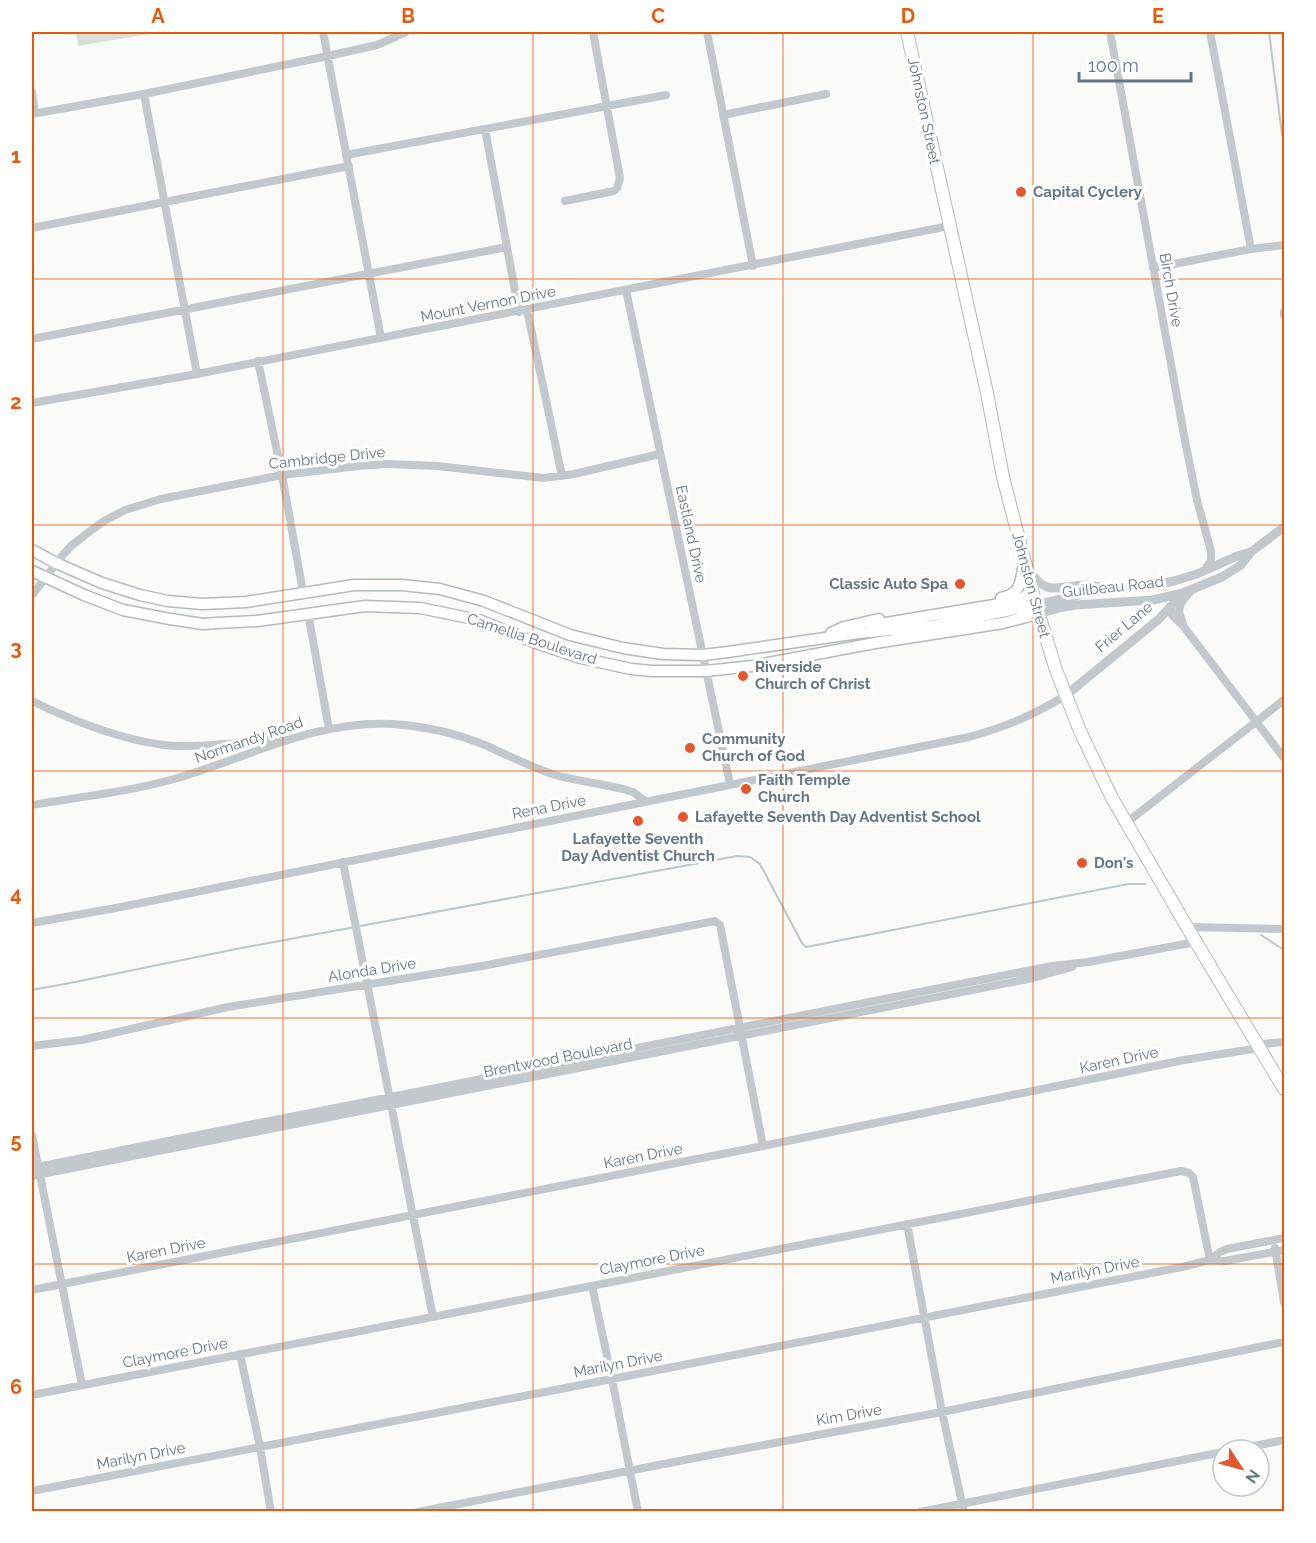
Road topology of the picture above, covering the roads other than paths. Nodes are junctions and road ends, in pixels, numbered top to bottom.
1 (323, 32) edge
2 (406, 32) edge
3 (593, 32) edge
4 (707, 32) edge
5 (907, 32) edge
6 (1110, 32) edge
7 (1210, 32) edge
8 (328, 56) junction
9 (32, 92) edge
10 (144, 94) junction
11 (826, 94) dead end
12 (666, 95) dead end
13 (607, 106) junction
14 (33, 114) edge
15 (723, 115) junction
16 (485, 129) junction
17 (346, 155) junction
18 (349, 166) junction
19 (565, 201) dead end
20 (164, 202) junction
21 (949, 226) junction
22 (32, 228) edge
23 (1284, 245) edge
24 (507, 247) junction
25 (1251, 249) junction
26 (753, 266) junction
27 (1153, 268) junction
28 (368, 274) junction
29 (626, 290) junction
30 (184, 309) junction
31 (523, 311) junction
32 (381, 338) junction
33 (32, 339) edge
34 (258, 361) junction
35 (197, 374) junction
36 (32, 404) edge
37 (660, 454) junction
38 (282, 475) junction
39 (562, 476) junction
40 (1284, 527) edge
41 (32, 550) edge
42 (1211, 551) junction
43 (1251, 552) junction
44 (1229, 560) junction
45 (1024, 562) junction
46 (56, 563) junction
47 (1205, 570) junction
48 (32, 571) edge
49 (44, 577) junction
50 (1113, 589) junction
51 (1193, 590) junction
52 (1032, 591) junction
53 (303, 592) junction
54 (1183, 593) junction
55 (32, 595) edge
56 (1172, 606) junction
57 (1037, 610) junction
58 (308, 613) junction
59 (1184, 627) junction
60 (859, 633) junction
61 (817, 638) junction
62 (703, 655) junction
63 (782, 661) junction
64 (706, 671) junction
65 (1065, 696) junction
66 (1284, 700) edge
67 (32, 702) edge
68 (1256, 722) junction
69 (329, 729) junction
70 (296, 736) junction
71 (1284, 758) edge
72 (730, 784) junction
73 (645, 801) junction
74 (32, 805) edge
75 (1126, 823) junction
76 (343, 862) junction
77 (32, 923) edge
78 (1187, 927) junction
79 (1284, 929) edge
80 (1196, 942) junction
81 (366, 985) junction
82 (740, 1032) junction
83 (1284, 1042) edge
84 (32, 1046) edge
85 (1258, 1046) junction
86 (1284, 1089) edge
87 (390, 1101) junction
88 (32, 1135) edge
89 (763, 1146) junction
90 (35, 1171) edge
91 (412, 1215) junction
92 (907, 1224) junction
93 (1284, 1238) edge
94 (1274, 1240) junction
95 (1284, 1250) edge
96 (1275, 1251) junction
97 (1210, 1260) junction
98 (61, 1285) junction
99 (592, 1286) junction
100 (32, 1290) edge
101 (1284, 1302) edge
102 (433, 1317) junction
103 (925, 1317) junction
104 (1284, 1342) edge
105 (240, 1354) junction
106 (612, 1379) junction
107 (82, 1385) junction
108 (32, 1395) edge
109 (942, 1412) junction
110 (260, 1447) junction
111 (1211, 1455) edge
112 (630, 1471) junction
113 (32, 1491) edge
114 (963, 1507) edge
115 (271, 1512) edge
116 (418, 1512) edge
117 (638, 1512) edge
118 (920, 1512) edge

1 - 8 street
2 - 8 street
3 - 13 street
4 - 15 street
5 - 21 main road, Johnston Street
6 - 27 street, Birch Drive
7 - 25 street
8 - 10 street
8 - 17 street
9 - 14 street
10 - 14 street
10 - 20 street
11 - 15 street
12 - 13 street
13 - 16 street
13 - 19 street
15 - 26 street
16 - 17 street
16 - 24 street
17 - 18 street
18 - 20 street
18 - 28 street
20 - 22 street
20 - 30 street
21 - 26 street, Mount Vernon Drive
21 - 45 main road, Johnston Street
23 - 25 street
24 - 28 street
24 - 31 street
25 - 27 street
26 - 29 street, Mount Vernon Drive
27 - 42 street, Birch Drive
28 - 30 street
28 - 32 street
29 - 31 street, Mount Vernon Drive
29 - 37 street, Eastland Drive
30 - 33 street
30 - 35 street
31 - 32 street, Mount Vernon Drive
31 - 39 street
32 - 34 street, Mount Vernon Drive
34 - 35 street, Mount Vernon Drive
34 - 38 street
35 - 36 street, Mount Vernon Drive
37 - 39 street, Cambridge Drive
37 - 62 street, Eastland Drive
38 - 39 street, Cambridge Drive
38 - 46 street, Cambridge Drive
38 - 53 street
40 - 43 street, Guilbeau Road
41 - 46 main road, Camellia Boulevard
42 - 44 street
42 - 47 street
43 - 44 street, Guilbeau Road
43 - 51 street, Guilbeau Road
44 - 47 street, Guilbeau Road
44 - 54 street, Frier Lane
45 - 50 street
45 - 52 main road, Johnston Street
45 - 61 main road
46 - 49 street, Cambridge Drive
46 - 53 main road, Camellia Boulevard
47 - 50 street, Guilbeau Road
48 - 49 main road, Camellia Boulevard
49 - 55 street, Cambridge Drive
49 - 58 main road, Camellia Boulevard
50 - 57 street, Guilbeau Road
51 - 54 street, Guilbeau Road
51 - 59 street
52 - 57 main road, Johnston Street
52 - 60 main road
53 - 62 main road, Camellia Boulevard
54 - 56 street, Frier Lane
54 - 57 street, Guilbeau Road
56 - 59 street
56 - 65 street, Frier Lane
57 - 60 main road, Camellia Boulevard
57 - 63 main road, Camellia Boulevard
57 - 65 main road, Johnston Street
58 - 64 main road, Camellia Boulevard
58 - 69 street
59 - 68 street
60 - 61 main road, Camellia Boulevard
60 - 63 main road
61 - 62 main road, Camellia Boulevard
62 - 64 street, Eastland Drive
63 - 64 main road, Camellia Boulevard
64 - 72 street, Eastland Drive
65 - 72 street, Rena Drive
65 - 75 main road, Johnston Street
66 - 68 street
67 - 70 street
68 - 71 street
68 - 75 street
69 - 70 street, Normandy Road
69 - 73 street, Normandy Road
70 - 74 street, Normandy Road
72 - 73 street, Rena Drive
73 - 76 street, Rena Drive
75 - 78 main road, Johnston Street
76 - 77 street, Rena Drive
76 - 81 street
78 - 79 street
78 - 80 main road, Johnston Street
80 - 82 street, Brentwood Boulevard
80 - 85 main road, Johnston Street
81 - 82 street, Alonda Drive
81 - 84 street, Alonda Drive
81 - 87 street
82 - 87 street, Brentwood Boulevard
82 - 89 street
83 - 85 street, Karen Drive
85 - 86 main road, Johnston Street
85 - 89 street, Karen Drive
87 - 90 street, Brentwood Boulevard
87 - 91 street
88 - 90 street
89 - 91 street, Karen Drive
90 - 98 street
91 - 98 street, Karen Drive
91 - 102 street
92 - 97 street, Claymore Drive
92 - 99 street, Claymore Drive
92 - 103 street
93 - 94 street, Marilyn Drive
94 - 96 street
94 - 97 street, Marilyn Drive
95 - 96 street, Marilyn Drive
96 - 97 street, Marilyn Drive
96 - 101 street
97 - 103 street, Marilyn Drive
98 - 100 street, Karen Drive
98 - 107 street
99 - 102 street, Claymore Drive
99 - 106 street
102 - 105 street, Claymore Drive
103 - 106 street, Marilyn Drive
103 - 109 street
104 - 109 street, Kim Drive
105 - 107 street, Claymore Drive
105 - 110 street
106 - 110 street, Marilyn Drive
106 - 112 street
107 - 108 street, Claymore Drive
109 - 112 street, Kim Drive
109 - 114 street
110 - 113 street, Marilyn Drive
110 - 115 street
111 - 114 street
112 - 116 street, Kim Drive
112 - 117 street
114 - 118 street

